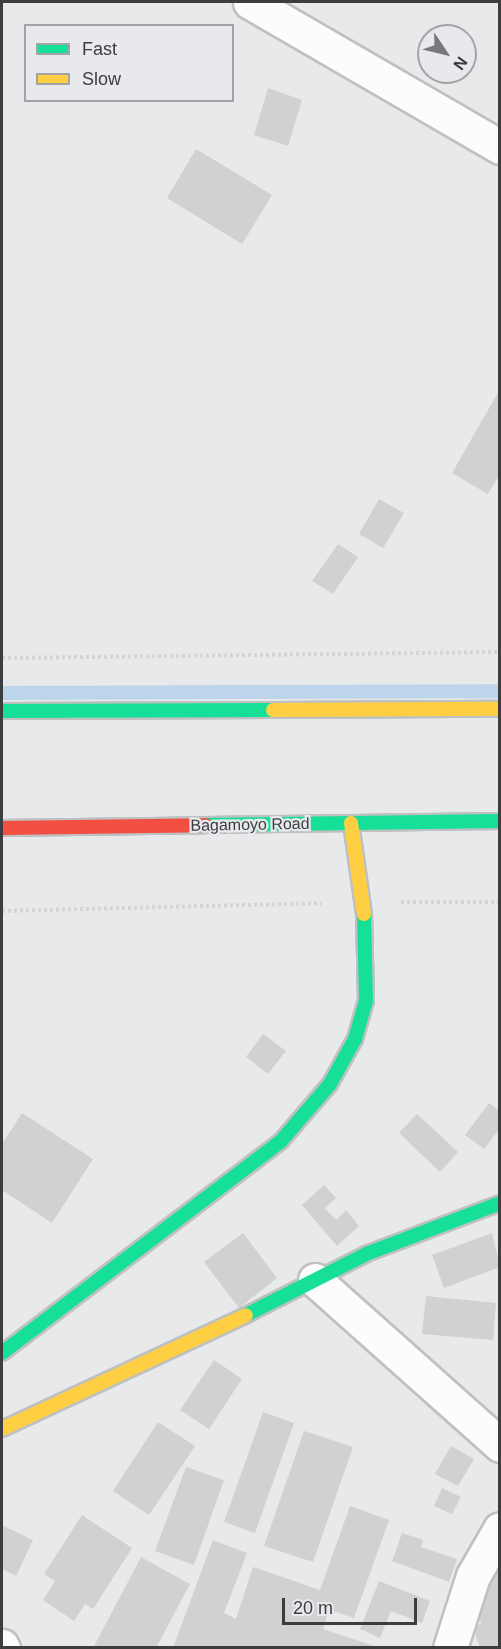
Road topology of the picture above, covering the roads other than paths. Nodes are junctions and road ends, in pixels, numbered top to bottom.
1 (250, 2) edge
2 (500, 147) edge
3 (500, 709) edge
4 (2, 711) edge
5 (500, 821) edge
6 (351, 823) junction
7 (2, 828) edge
8 (500, 1203) edge
9 (315, 1280) junction
10 (2, 1353) edge
11 (2, 1429) edge
12 (500, 1445) edge
13 (500, 1529) edge
14 (450, 1647) edge

1 - 2 street
3 - 4 main road
5 - 6 main road, Bagamoyo Road
6 - 7 main road, Bagamoyo Road
6 - 10 main road
8 - 9 main road
9 - 11 main road
9 - 12 street
13 - 14 street

